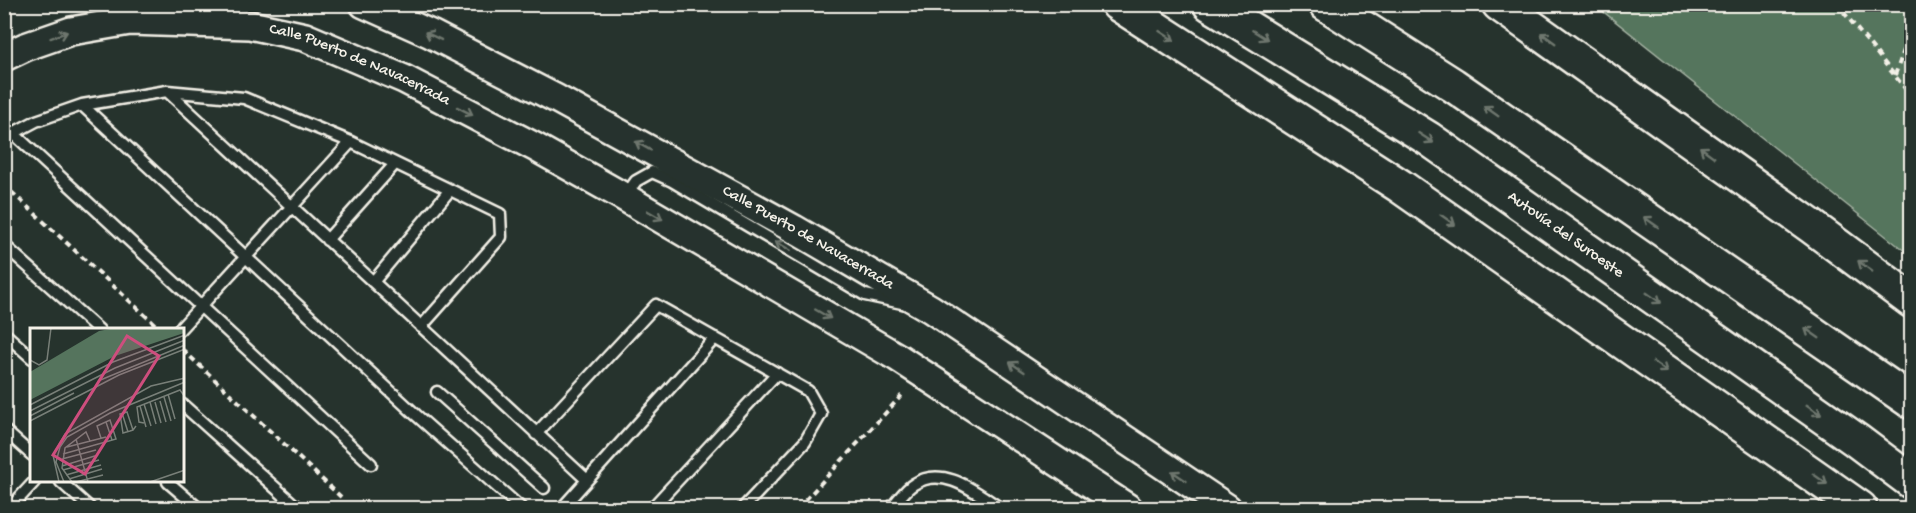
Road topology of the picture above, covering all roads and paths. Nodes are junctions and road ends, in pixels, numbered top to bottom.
1 (364, 4) edge
2 (1118, 4) edge
3 (1210, 4) edge
4 (1326, 4) edge
5 (1499, 4) edge
6 (1837, 4) edge
7 (1911, 28) edge
8 (4, 57) edge
9 (1895, 75) dead end
10 (167, 91) junction
11 (1911, 97) edge
12 (82, 105) junction
13 (9, 136) edge
14 (351, 142) junction
15 (395, 164) junction
16 (4, 185) edge
17 (450, 190) junction
18 (624, 197) junction
19 (292, 207) junction
20 (327, 240) junction
21 (4, 245) edge
22 (246, 257) junction
23 (373, 282) junction
24 (1911, 301) edge
25 (200, 307) junction
26 (931, 309) junction
27 (421, 327) junction
28 (97, 328) edge
29 (159, 328) edge
30 (180, 328) edge
31 (4, 333) edge
32 (715, 338) junction
33 (184, 351) edge
34 (30, 356) edge
35 (920, 372) junction
36 (777, 373) junction
37 (437, 392) dead end
38 (1911, 402) edge
39 (184, 406) edge
40 (4, 430) edge
41 (536, 434) junction
42 (30, 453) edge
43 (371, 464) dead end
44 (587, 480) junction
45 (1911, 482) edge
46 (33, 483) edge
47 (62, 483) edge
48 (169, 483) edge
49 (544, 488) dead end
50 (341, 497) dead end
51 (986, 505) edge
52 (10, 508) edge
53 (90, 508) edge
54 (198, 508) edge
55 (298, 508) edge
56 (521, 508) edge
57 (562, 508) edge
58 (652, 508) edge
59 (743, 508) edge
60 (798, 508) edge
61 (891, 508) edge
62 (1000, 508) edge
63 (1128, 508) edge
64 (1227, 508) edge
65 (1860, 508) edge

26 -> 1 street, Calle Puerto de Navacerrada
2 -> 65 highway
3 -> 45 highway, Autovía del Suroeste
38 -> 4 highway
24 -> 5 highway
6 - 11 path
7 - 9 path
8 -> 18 street, Calle Puerto de Navacerrada
10 - 12 lane
10 - 14 lane
10 - 19 lane
12 - 13 lane
12 - 22 lane
13 - 25 lane
14 - 15 lane
14 - 19 lane
15 - 17 lane
15 - 20 lane
16 - 29 path
17 - 23 lane
17 - 27 lane
26 -> 18 lane, Calle Puerto de Navacerrada
18 -> 35 street, Calle Puerto de Navacerrada
19 - 20 lane
19 - 22 lane
20 - 23 lane
21 - 28 lane
22 - 25 lane
22 - 56 lane
23 - 27 lane
25 - 30 lane
25 - 43 lane
64 -> 26 street, Calle Puerto de Navacerrada
27 - 41 lane
31 - 34 lane
32 - 36 lane
32 - 41 lane
32 - 44 lane
33 - 50 path
35 - 60 path
35 - 63 street, Calle Puerto de Navacerrada
36 - 58 lane
36 - 59 lane
37 - 49 lane
39 - 55 lane
40 - 42 lane
41 - 44 lane
44 - 57 lane
46 - 52 lane
47 - 53 lane
48 - 54 lane
51 - 61 lane
51 - 62 lane

